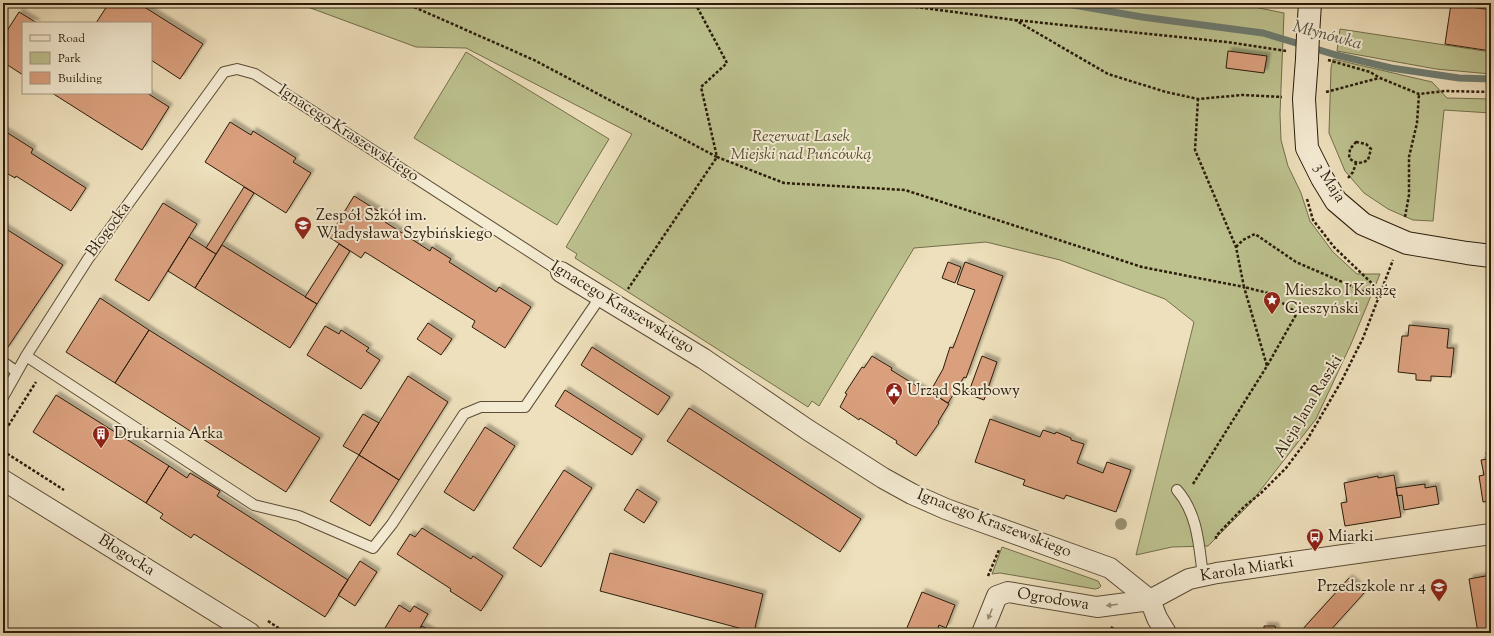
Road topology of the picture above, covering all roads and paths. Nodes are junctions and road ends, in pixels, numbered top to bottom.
1 (405, 3) edge
2 (695, 3) edge
3 (906, 3) edge
4 (1310, 3) edge
5 (1015, 20) junction
6 (1307, 56) junction
7 (1380, 78) junction
8 (1326, 85) dead end
9 (1491, 92) edge
10 (1419, 94) junction
11 (1198, 99) junction
12 (1304, 99) junction
13 (717, 157) junction
14 (1356, 163) junction
15 (1343, 174) dead end
16 (141, 186) joint
17 (1306, 196) dead end
18 (1404, 220) dead end
19 (1236, 247) junction
20 (1491, 256) edge
21 (1393, 260) dead end
22 (561, 272) joint
23 (1244, 287) junction
24 (1381, 292) junction
25 (1379, 298) junction
26 (608, 301) junction
27 (26, 356) junction
28 (3, 362) edge
29 (1267, 366) junction
30 (46, 368) junction
31 (17, 372) junction
32 (3, 397) edge
33 (3, 434) edge
34 (3, 480) edge
35 (1181, 494) joint
36 (1491, 534) edge
37 (1215, 543) dead end
38 (1000, 546) dead end
39 (990, 572) dead end
40 (1203, 576) junction
41 (1150, 600) junction
42 (250, 633) edge
43 (982, 633) edge
44 (1166, 633) edge

1 - 13 path
2 - 13 path
3 - 5 path
4 - 6 street, 3 Maja, bridge
5 - 6 path
5 - 11 path
6 - 7 path
6 - 12 street, 3 Maja
7 - 8 path
7 - 10 path
9 - 10 path
10 - 18 path
11 - 12 path
11 - 19 path
12 - 20 street, 3 Maja
13 - 23 path
13 - 26 path
14 - 14 path
14 - 15 path
16 - 22 lane, Ignacego Kraszewskiego
16 - 27 lane, Błogocka
17 - 24 path
19 - 23 path
19 - 25 path
21 - 24 path, Aleja Jana Raszki
22 - 26 street, Ignacego Kraszewskiego
23 - 29 path
23 - 29 path
24 - 25 path, Aleja Jana Raszki
25 - 37 path, Aleja Jana Raszki
26 - 30 lane
26 - 41 street, Ignacego Kraszewskiego
27 - 30 lane
27 - 31 lane, Błogocka
28 - 31 lane
29 - 35 path
30 - 33 path
31 - 32 lane, Błogocka
34 - 42 street, Błogocka
35 - 40 lane
36 - 40 street, Karola Miarki
38 - 39 path
40 - 41 street, Karola Miarki
41 -> 43 street, Ogrodowa
41 - 44 street

